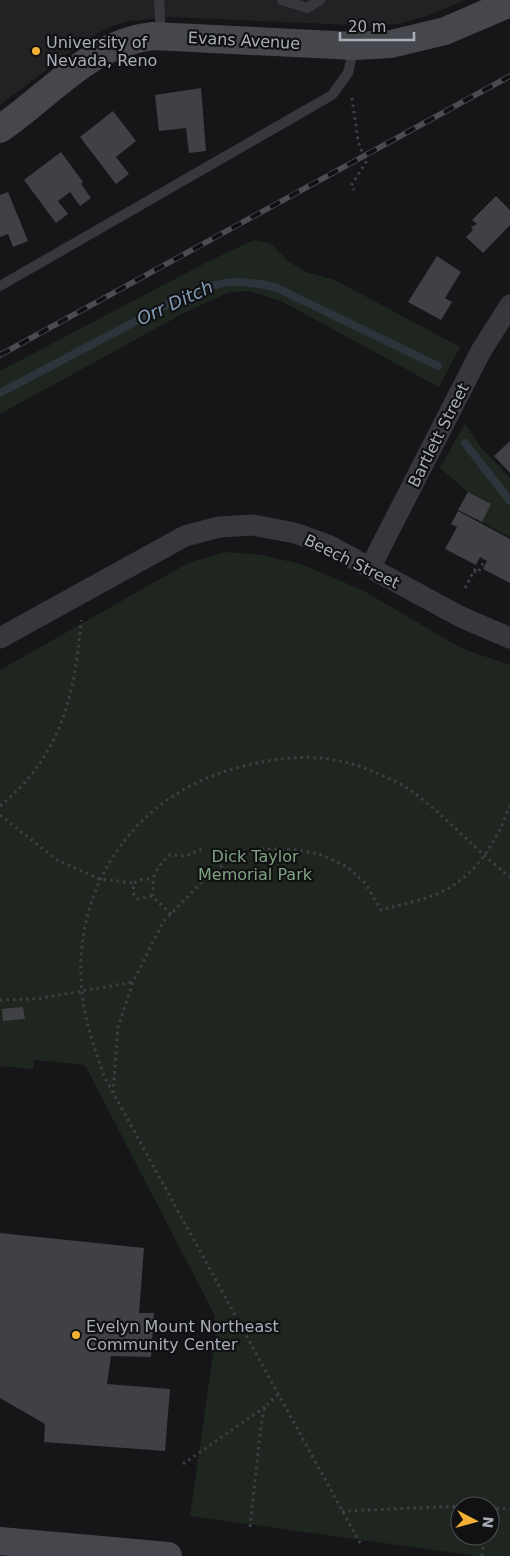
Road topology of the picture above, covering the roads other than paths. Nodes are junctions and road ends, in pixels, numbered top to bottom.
1 (160, 0) edge
2 (282, 0) edge
3 (320, 0) edge
4 (496, 5) edge
5 (161, 36) junction
6 (354, 46) junction
7 (0, 129) edge
8 (0, 286) edge
9 (510, 304) edge
10 (370, 568) junction
11 (0, 638) edge
12 (510, 638) edge
13 (0, 1541) edge
14 (168, 1556) edge

1 - 5 lane
2 - 3 lane
4 - 6 street, Evans Avenue
5 - 6 street, Evans Avenue
5 - 7 street, Evans Avenue
6 - 8 lane
9 - 10 street, Bartlett Street
10 - 11 street, Beech Street
10 - 12 street, Beech Street
13 - 14 street

